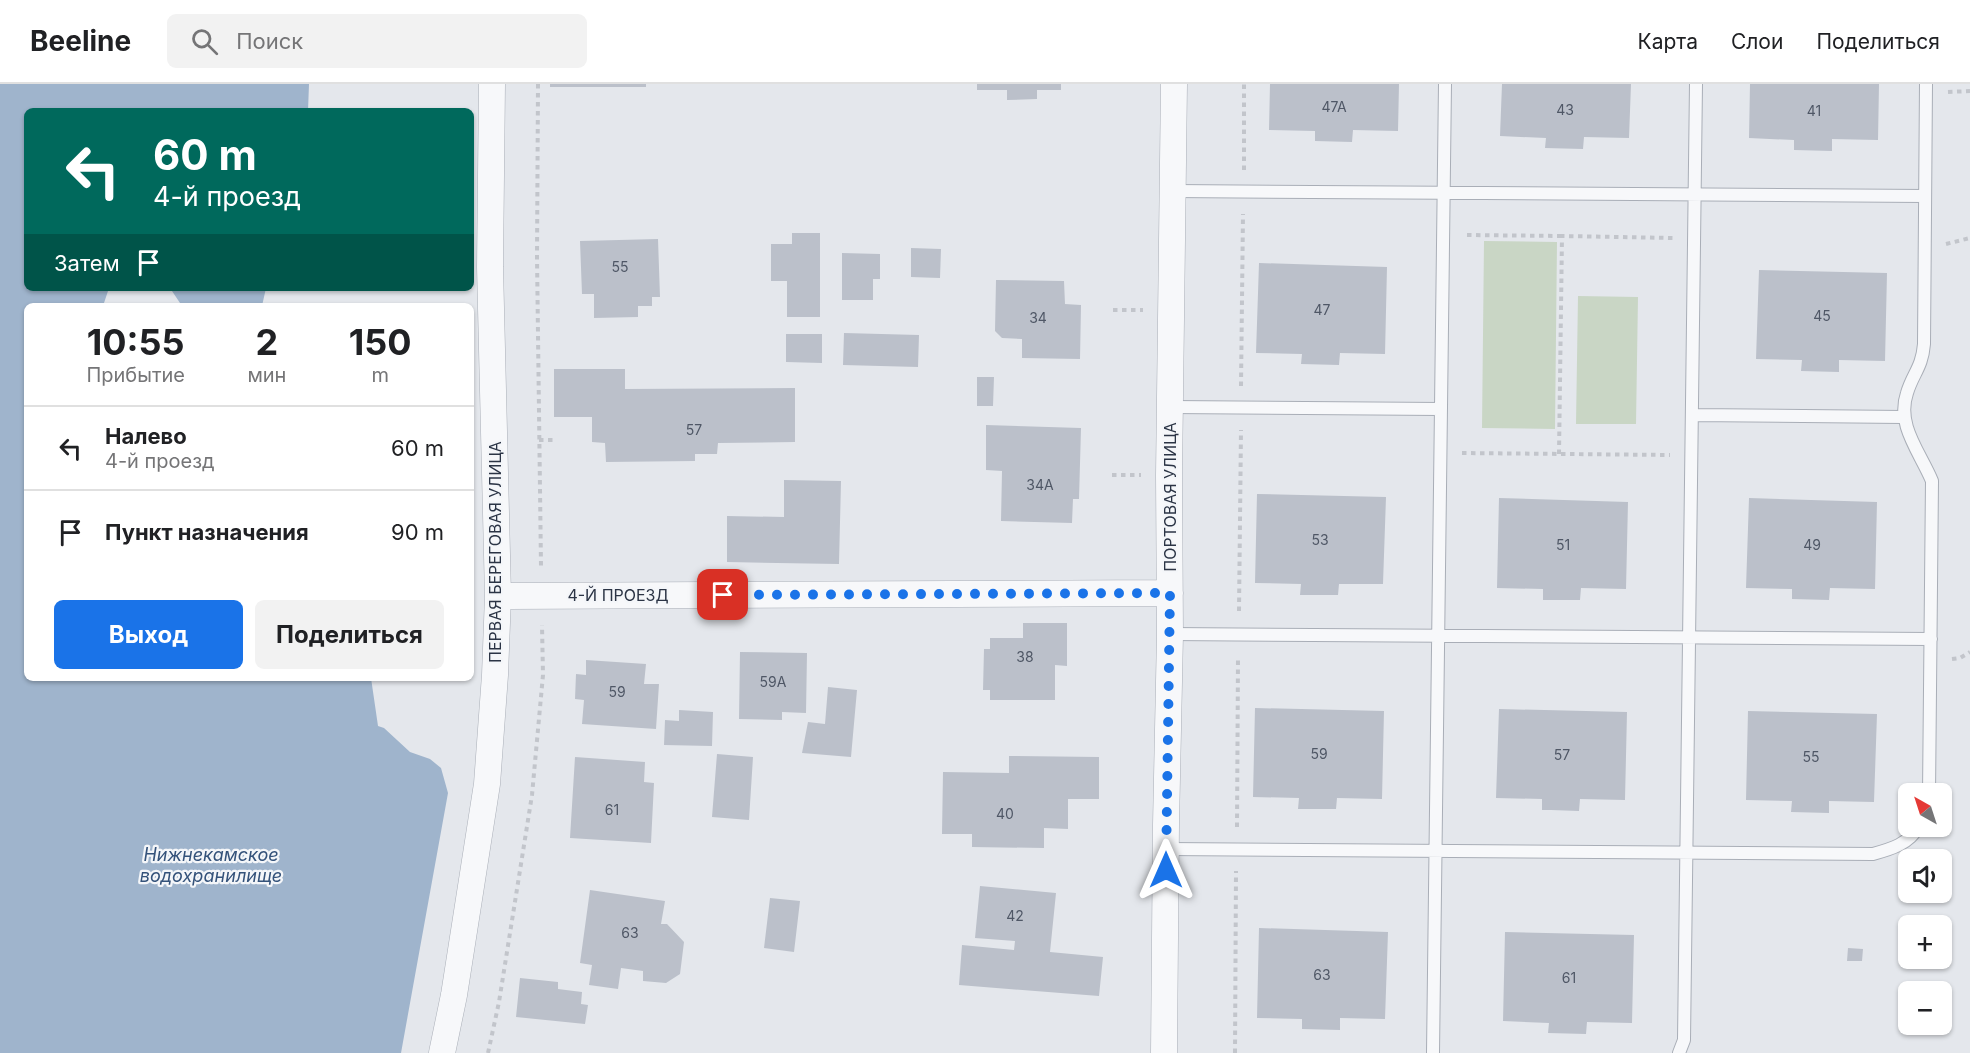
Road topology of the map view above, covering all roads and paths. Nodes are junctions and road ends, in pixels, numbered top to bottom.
1 (492, 84) edge
2 (1174, 84) edge
3 (1244, 84) edge
4 (1445, 84) edge
5 (1696, 84) edge
6 (1926, 84) edge
7 (1173, 191) junction
8 (1243, 192) junction
9 (1443, 193) junction
10 (1695, 195) junction
11 (1925, 196) junction
12 (1443, 235) junction
13 (1562, 236) junction
14 (1694, 238) junction
15 (1171, 407) junction
16 (1241, 408) junction
17 (1441, 409) junction
18 (1692, 415) junction
19 (1904, 417) junction
20 (556, 440) dead end
21 (539, 441) dead end
22 (1440, 453) junction
23 (1559, 454) junction
24 (1692, 455) junction
25 (1170, 593) junction
26 (498, 596) junction
27 (1170, 634) junction
28 (1239, 635) junction
29 (1438, 636) junction
30 (1690, 637) junction
31 (1931, 639) junction
32 (1929, 783) edge
33 (1911, 837) edge
34 (1166, 849) junction
35 (1236, 849) junction
36 (1436, 851) junction
37 (1687, 852) junction
38 (442, 1053) edge
39 (1164, 1053) edge
40 (1235, 1053) edge
41 (1433, 1053) edge
42 (1679, 1053) edge

1 - 26 street, ПЕРВАЯ БЕРЕГОВАЯ УЛИЦА
2 - 7 street, ПОРТОВАЯ УЛИЦА
3 - 8 path
4 - 9 lane
5 - 10 lane
6 - 11 lane
7 - 8 lane
7 - 15 street, ПОРТОВАЯ УЛИЦА
8 - 9 lane
8 - 16 path
9 - 10 lane
9 - 12 lane
10 - 11 lane
10 - 14 lane
11 - 19 lane
12 - 13 path
12 - 17 lane
13 - 14 path
13 - 23 path
14 - 18 lane
15 - 16 lane
15 - 25 street, ПОРТОВАЯ УЛИЦА
16 - 17 lane
16 - 28 path
17 - 22 lane
18 - 19 lane
18 - 24 lane
19 - 31 lane
20 - 21 path
22 - 23 path
22 - 29 lane
23 - 24 path
24 - 30 lane
25 - 26 street, 4-Й ПРОЕЗД
25 - 27 street, ПОРТОВАЯ УЛИЦА
26 - 38 street, ПЕРВАЯ БЕРЕГОВАЯ УЛИЦА
27 - 28 lane
27 - 34 street, ПОРТОВАЯ УЛИЦА
28 - 29 lane
28 - 35 path
29 - 30 lane
29 - 36 lane
30 - 31 lane
30 - 37 lane
31 - 32 lane
33 - 37 lane
34 - 35 lane
34 - 39 street, ПОРТОВАЯ УЛИЦА
35 - 36 lane
35 - 40 path
36 - 37 lane
36 - 41 lane
37 - 42 lane

